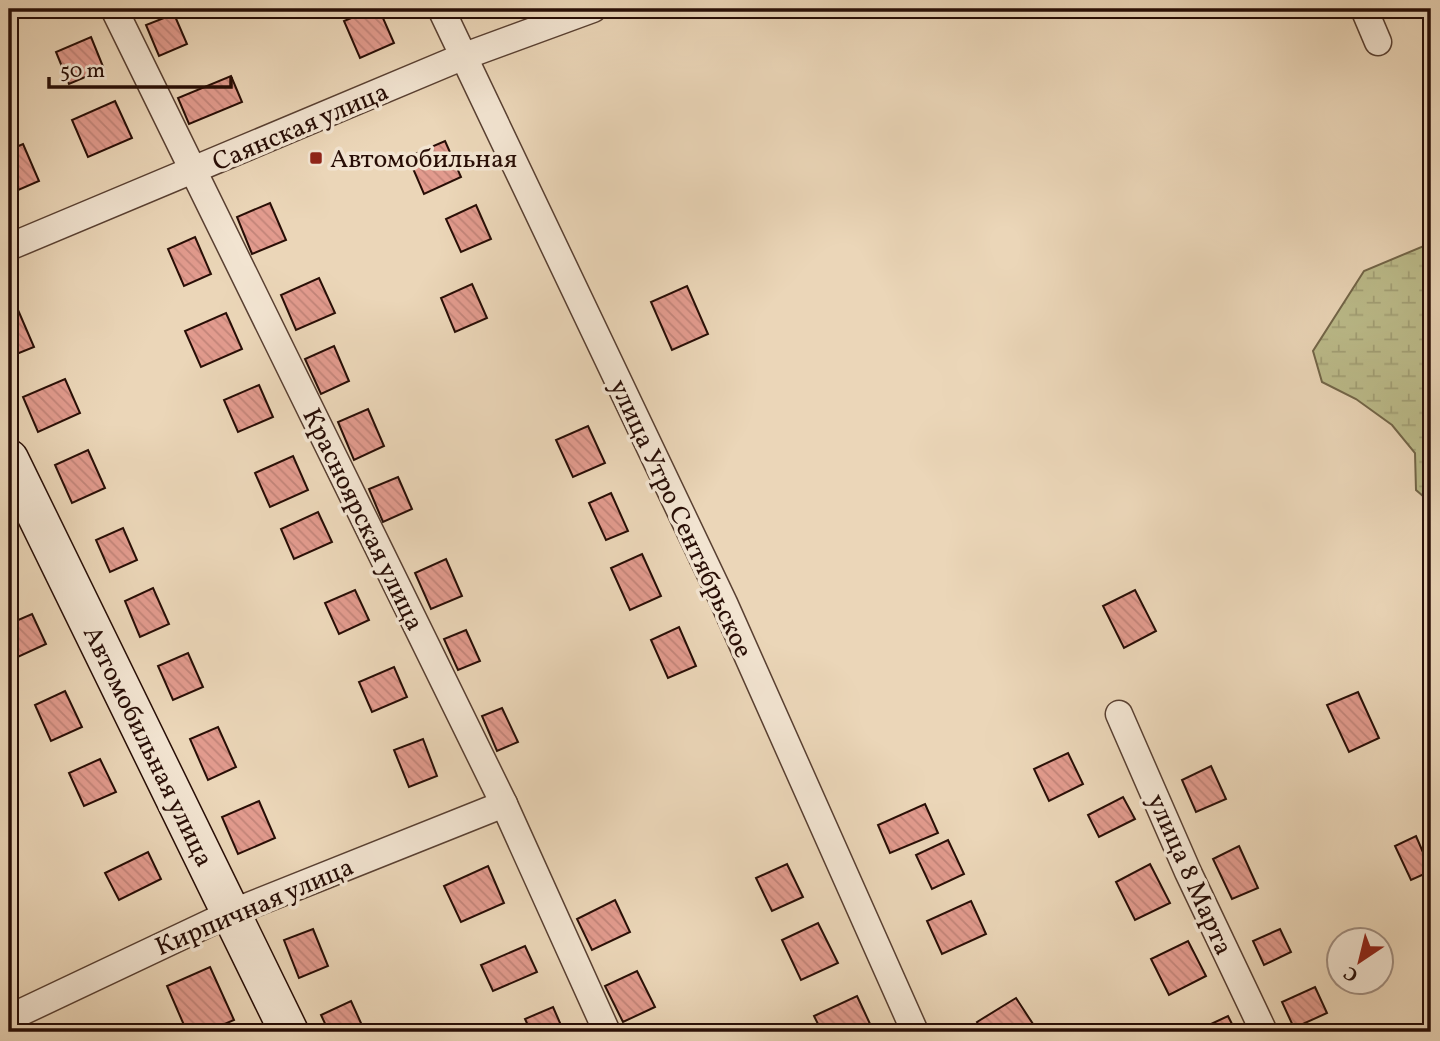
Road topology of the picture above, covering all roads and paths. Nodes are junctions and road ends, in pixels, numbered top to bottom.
1 (114, 9) edge
2 (441, 9) edge
3 (593, 9) edge
4 (1364, 9) edge
5 (1378, 42) dead end
6 (462, 57) junction
7 (192, 171) junction
8 (9, 247) edge
9 (9, 459) edge
10 (1119, 714) dead end
11 (503, 804) junction
12 (231, 913) junction
13 (9, 1018) edge
14 (289, 1032) edge
15 (607, 1032) edge
16 (915, 1032) edge
17 (1264, 1032) edge

1 - 7 street, Красноярская улица
2 - 6 street, улица Утро Сентябрьское
3 - 6 street, Саянская улица
4 - 5 street
6 - 7 street, Саянская улица
6 - 16 street, улица Утро Сентябрьское
7 - 8 street, Саянская улица
7 - 11 street, Красноярская улица
9 - 12 street, Автомобильная улица
10 - 17 street, улица 8 Марта
11 - 12 street, Кирпичная улица
11 - 15 street, Красноярская улица
12 - 13 street, Кирпичная улица
12 - 14 street, Автомобильная улица

